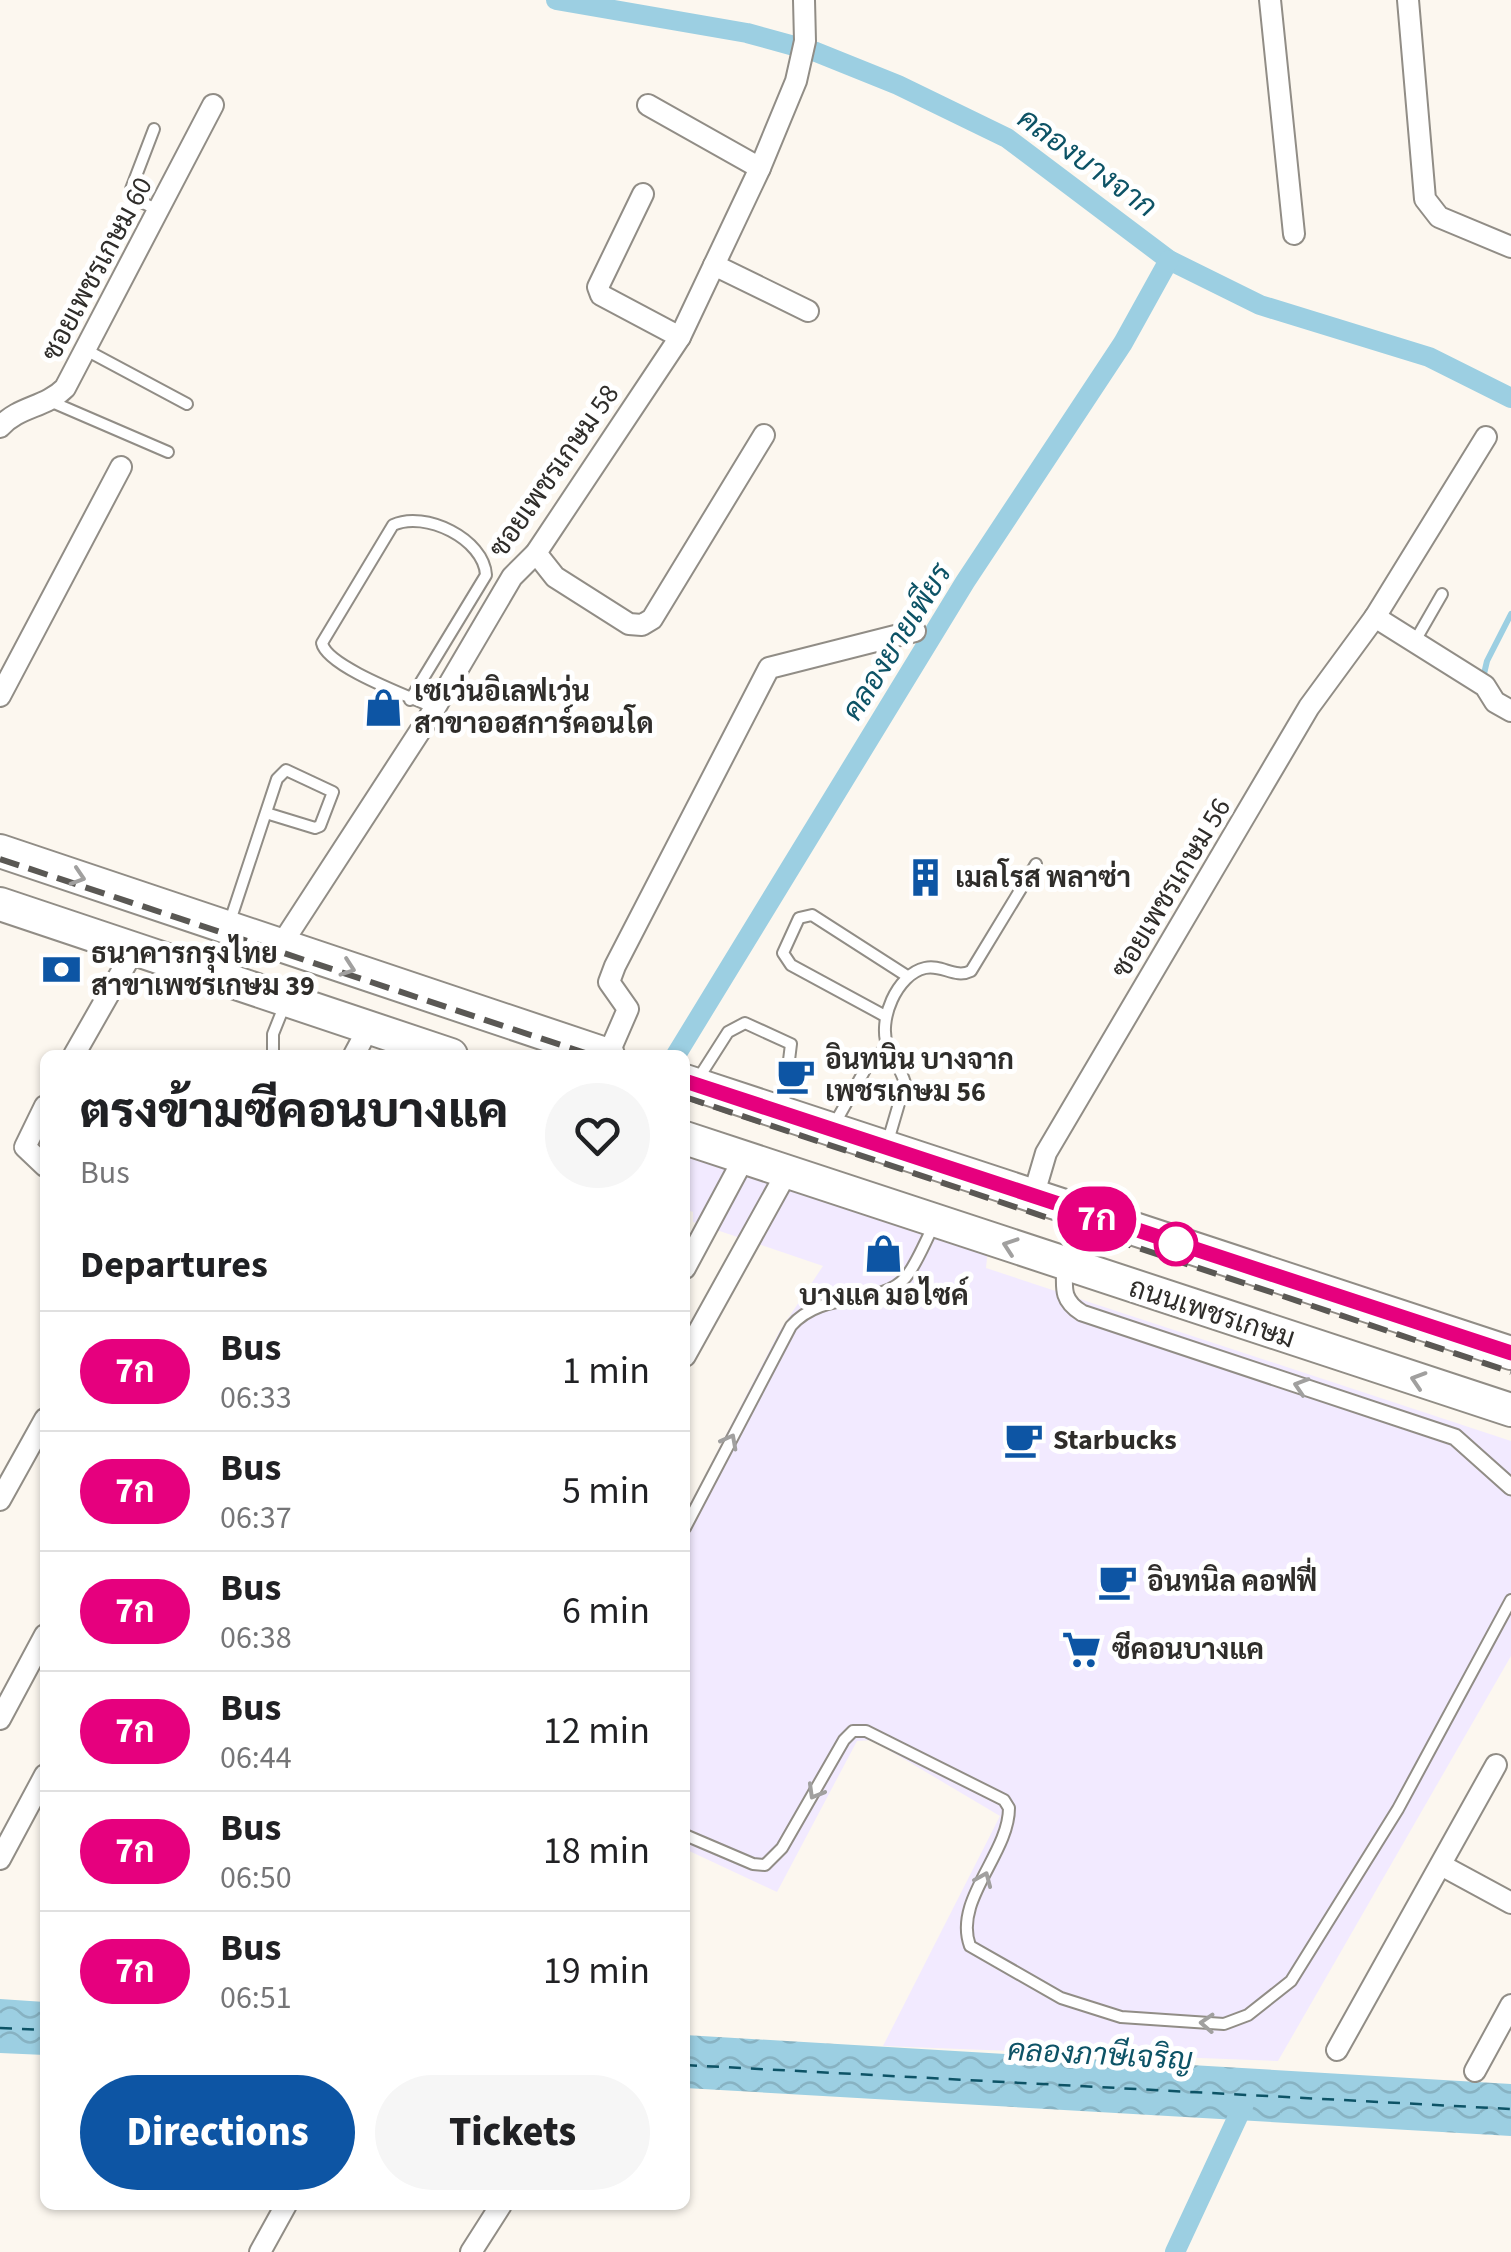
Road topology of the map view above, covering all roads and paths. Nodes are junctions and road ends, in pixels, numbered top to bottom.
1 (804, 0) edge
2 (1270, 0) edge
3 (1408, 0) edge
4 (213, 105) dead end
5 (648, 105) dead end
6 (154, 128) dead end
7 (760, 168) junction
8 (643, 194) dead end
9 (160, 211) junction
10 (1294, 234) dead end
11 (1511, 248) edge
12 (714, 265) junction
13 (808, 310) dead end
14 (680, 337) junction
15 (86, 350) junction
16 (52, 402) junction
17 (188, 404) dead end
18 (0, 427) edge
19 (764, 434) dead end
20 (1486, 437) dead end
21 (168, 452) dead end
22 (121, 467) dead end
23 (536, 553) junction
24 (1442, 594) dead end
25 (1374, 617) junction
26 (915, 631) dead end
27 (1415, 642) junction
28 (0, 696) edge
29 (410, 700) junction
30 (435, 708) junction
31 (1511, 711) edge
32 (266, 813) junction
33 (0, 851) edge
34 (1036, 864) dead end
35 (156, 903) junction
36 (0, 904) edge
37 (213, 922) junction
38 (280, 945) junction
39 (142, 950) junction
40 (181, 963) junction
41 (907, 976) junction
42 (287, 998) junction
43 (885, 1016) junction
44 (361, 1041) edge
45 (887, 1046) junction
46 (77, 1050) edge
47 (273, 1050) edge
48 (419, 1050) edge
49 (593, 1050) edge
50 (610, 1050) edge
51 (690, 1081) edge
52 (690, 1082) edge
53 (783, 1112) junction
54 (40, 1116) edge
55 (832, 1129) junction
56 (690, 1140) edge
57 (886, 1147) junction
58 (744, 1158) junction
59 (40, 1162) edge
60 (788, 1172) junction
61 (1033, 1196) junction
62 (936, 1222) junction
63 (690, 1259) edge
64 (1064, 1264) junction
65 (690, 1347) edge
66 (1511, 1353) edge
67 (1511, 1410) edge
68 (40, 1428) edge
69 (1511, 1486) edge
70 (0, 1500) edge
71 (690, 1518) edge
72 (1511, 1600) edge
73 (40, 1644) edge
74 (0, 1719) edge
75 (1496, 1765) dead end
76 (40, 1784) edge
77 (690, 1837) edge
78 (0, 1860) edge
79 (1441, 1866) junction
80 (1511, 1903) edge
81 (1511, 2005) edge
82 (1337, 2050) dead end
83 (1475, 2071) dead end
84 (283, 2210) edge
85 (498, 2210) edge
86 (260, 2252) edge
87 (470, 2252) edge

1 - 7 street, ซอยเพชรเกษม 58
2 - 10 street
3 - 11 street
4 - 9 street, ซอยเพชรเกษม 60
5 - 7 street
6 - 9 lane
7 - 12 street, ซอยเพชรเกษม 58
8 - 14 street
9 - 15 street, ซอยเพชรเกษม 60
12 - 13 street
12 - 14 street, ซอยเพชรเกษม 58
14 - 23 street, ซอยเพชรเกษม 58
15 - 16 street, ซอยเพชรเกษม 60
15 - 17 lane
16 - 18 street, ซอยเพชรเกษม 60
16 - 21 lane
19 - 23 street
20 - 25 street, ซอยเพชรเกษม 56
22 - 28 street
23 - 30 street, ซอยเพชรเกษม 58
24 - 27 lane
25 - 27 street
25 - 61 street, ซอยเพชรเกษม 56
26 - 50 street
27 - 31 street
29 - 29 lane
29 - 30 lane
30 - 38 street, ซอยเพชรเกษม 58
32 - 32 lane
32 - 37 lane
33 -> 35 main road
34 - 41 lane
35 - 37 main road
35 - 39 main road
36 - 39 main road
37 - 38 main road
37 - 40 main road
38 -> 49 main road
39 - 40 main road
39 - 46 street
40 - 42 main road
41 - 43 lane
41 - 43 lane
42 - 44 main road
42 - 47 lane
43 - 45 lane
44 - 48 main road
45 - 55 lane
45 - 57 lane
51 - 53 lane
52 - 53 main road, ถนนเพชรเกษม
53 - 55 main road, ถนนเพชรเกษม
54 - 59 street
55 - 57 main road, ถนนเพชรเกษม
56 - 58 main road, ถนนเพชรเกษม
57 - 61 main road, ถนนเพชรเกษม
58 - 60 main road, ถนนเพชรเกษม
58 - 63 street
60 - 62 main road, ถนนเพชรเกษม
60 - 65 street
61 - 66 main road, ถนนเพชรเกษม
64 -> 62 main road, ถนนเพชรเกษม
71 -> 62 lane
67 -> 64 main road, ถนนเพชรเกษม
69 -> 64 street
68 - 70 street
72 -> 77 lane
73 - 74 street
75 - 79 street
76 - 78 street
79 - 80 street
79 - 82 street
81 - 83 street
84 - 86 street
85 - 87 street

